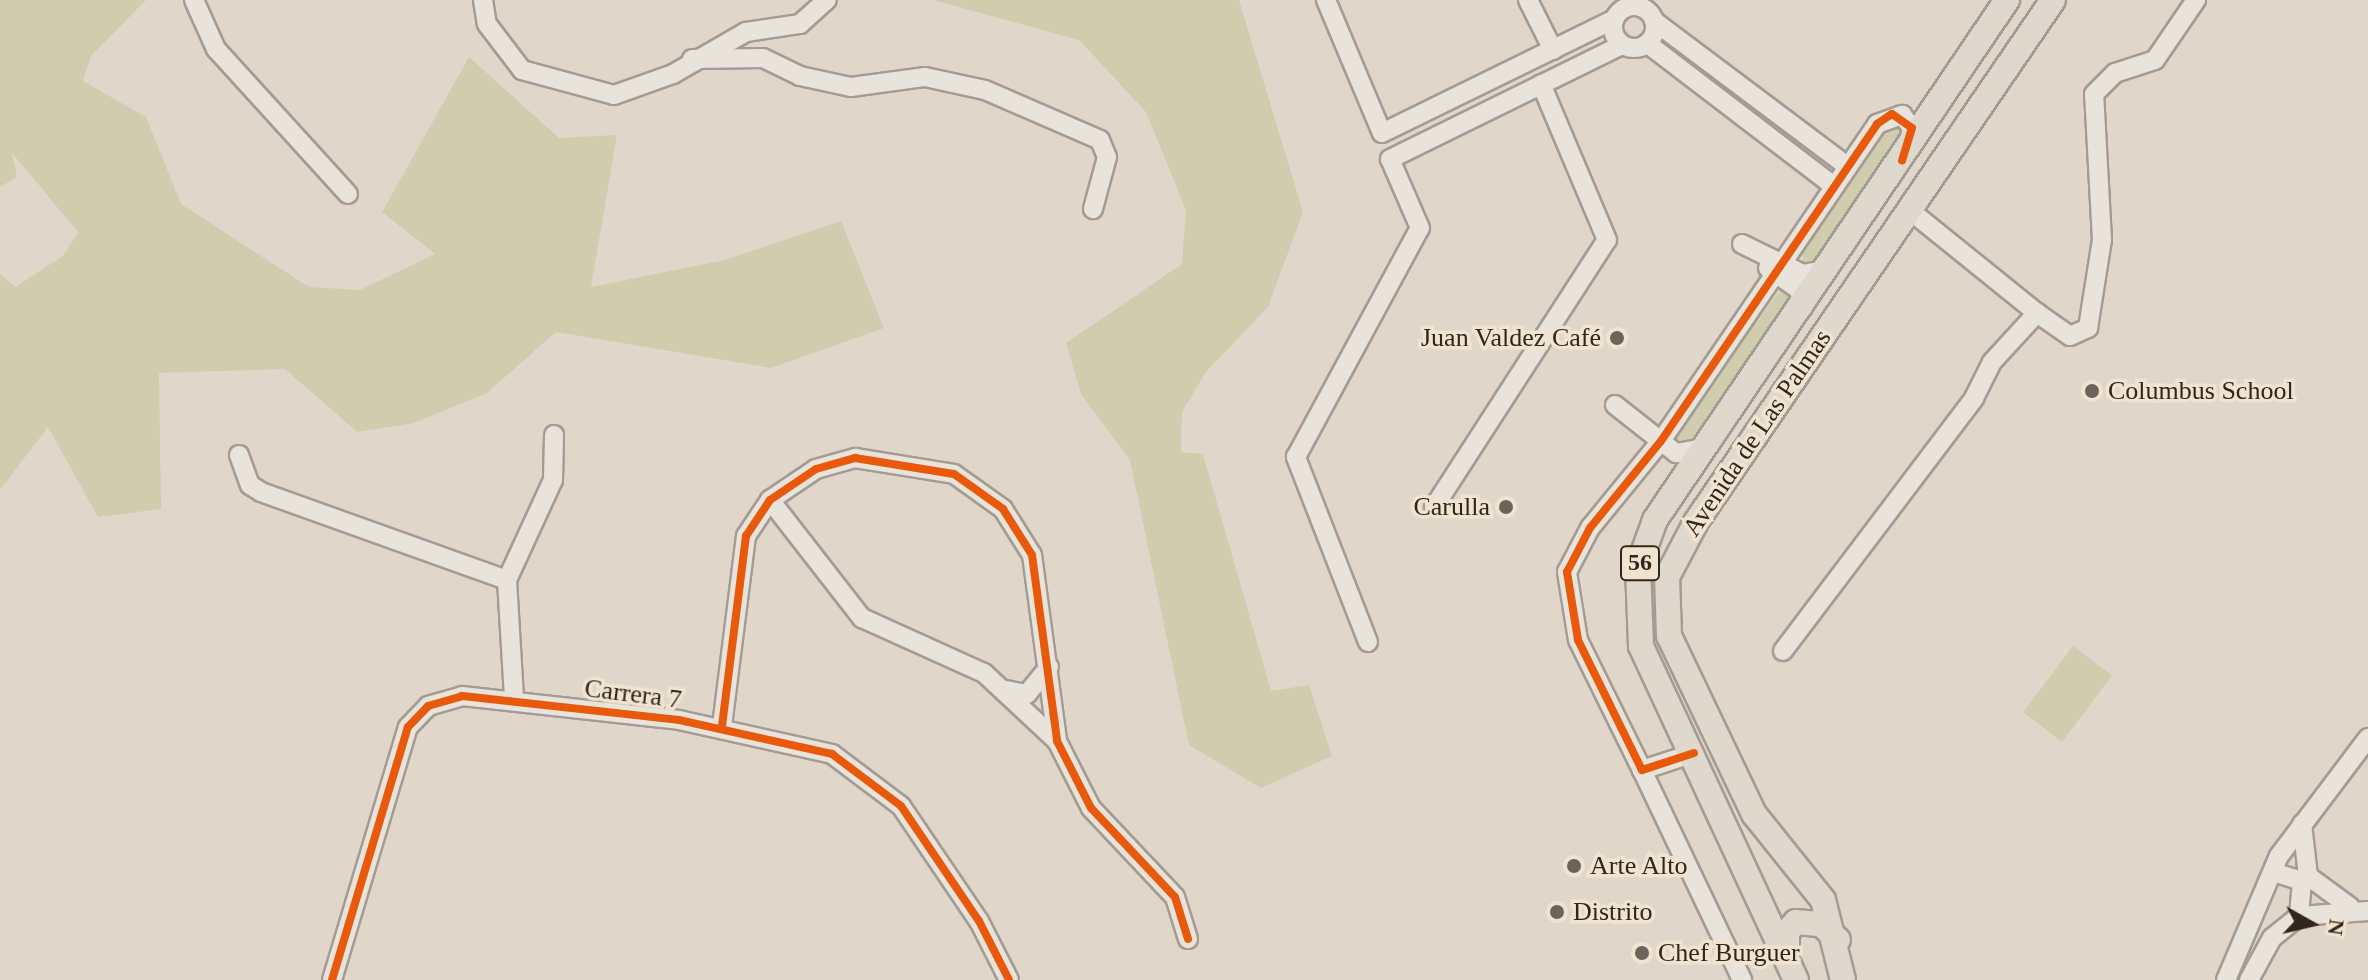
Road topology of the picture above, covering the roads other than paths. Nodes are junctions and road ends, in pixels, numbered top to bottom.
1 (194, 0) edge
2 (483, 0) edge
3 (827, 0) edge
4 (1326, 0) edge
5 (1528, 0) edge
6 (2007, 0) edge
7 (2053, 0) edge
8 (2196, 0) edge
9 (1615, 19) junction
10 (1654, 21) junction
11 (1648, 44) junction
12 (1622, 45) junction
13 (1553, 50) junction
14 (692, 59) junction
15 (1541, 84) junction
16 (1902, 161) junction
17 (1847, 166) junction
18 (1834, 186) junction
19 (348, 194) dead end
20 (1093, 209) dead end
21 (1908, 209) junction
22 (1739, 248) dead end
23 (1778, 268) junction
24 (1829, 269) junction
25 (1803, 308) junction
26 (2037, 313) junction
27 (1615, 405) dead end
28 (554, 435) dead end
29 (1661, 441) junction
30 (1708, 444) junction
31 (239, 455) dead end
32 (770, 500) junction
33 (1434, 507) dead end
34 (507, 580) junction
35 (1368, 642) dead end
36 (1783, 651) dead end
37 (1049, 667) junction
38 (1006, 690) junction
39 (514, 698) junction
40 (722, 726) junction
41 (2368, 738) edge
42 (1057, 741) junction
43 (1694, 753) junction
44 (1642, 770) junction
45 (2302, 822) junction
46 (2273, 872) junction
47 (2364, 911) edge
48 (2299, 916) junction
49 (1188, 939) dead end
50 (1838, 940) junction
51 (1787, 952) junction
52 (332, 980) edge
53 (1009, 980) edge
54 (1742, 980) edge
55 (1796, 980) edge
56 (1843, 980) edge
57 (2226, 980) edge
58 (2249, 980) edge

1 - 19 street
2 - 14 street
3 - 14 street
4 - 13 street
5 - 13 street
6 - 16 main road, Avenida de Las Palmas / 56
7 - 21 main road, Avenida de Las Palmas / 56
8 - 26 street
9 - 10 street
9 - 12 street
9 - 13 street
10 - 11 street
10 - 17 street
11 - 12 street
11 - 18 street
12 - 15 street
14 - 20 street
15 - 33 street
15 - 35 street
16 - 17 street
16 - 24 main road, Avenida de Las Palmas / 56
17 - 18 street
18 - 23 street
21 - 26 street
21 - 50 main road, Avenida de Las Palmas / 56
22 - 23 street
23 - 24 street
23 - 25 street
23 - 29 street
24 - 25 main road, Avenida de Las Palmas / 56
25 - 30 main road, Avenida de Las Palmas / 56
26 - 36 street
27 - 29 street
28 - 34 street
29 - 30 street
29 - 44 street
30 - 43 main road, Avenida de Las Palmas / 56
31 - 34 street
32 - 37 street
32 - 38 street
32 - 40 street
34 - 39 street
37 - 38 street
37 - 42 street
38 - 42 street
39 - 40 street, Carrera 7
39 - 52 street, Carrera 7
40 - 53 street, Carrera 7
41 - 45 street
42 - 49 street
43 - 44 street
43 - 51 main road, Avenida de Las Palmas / 56
44 - 54 street
45 - 46 street
45 - 47 street
46 - 48 street
46 - 57 street
47 - 48 street
48 - 58 street
50 - 51 main road
50 - 56 main road, Avenida de Las Palmas / 56
51 - 55 main road, Avenida de Las Palmas / 56

